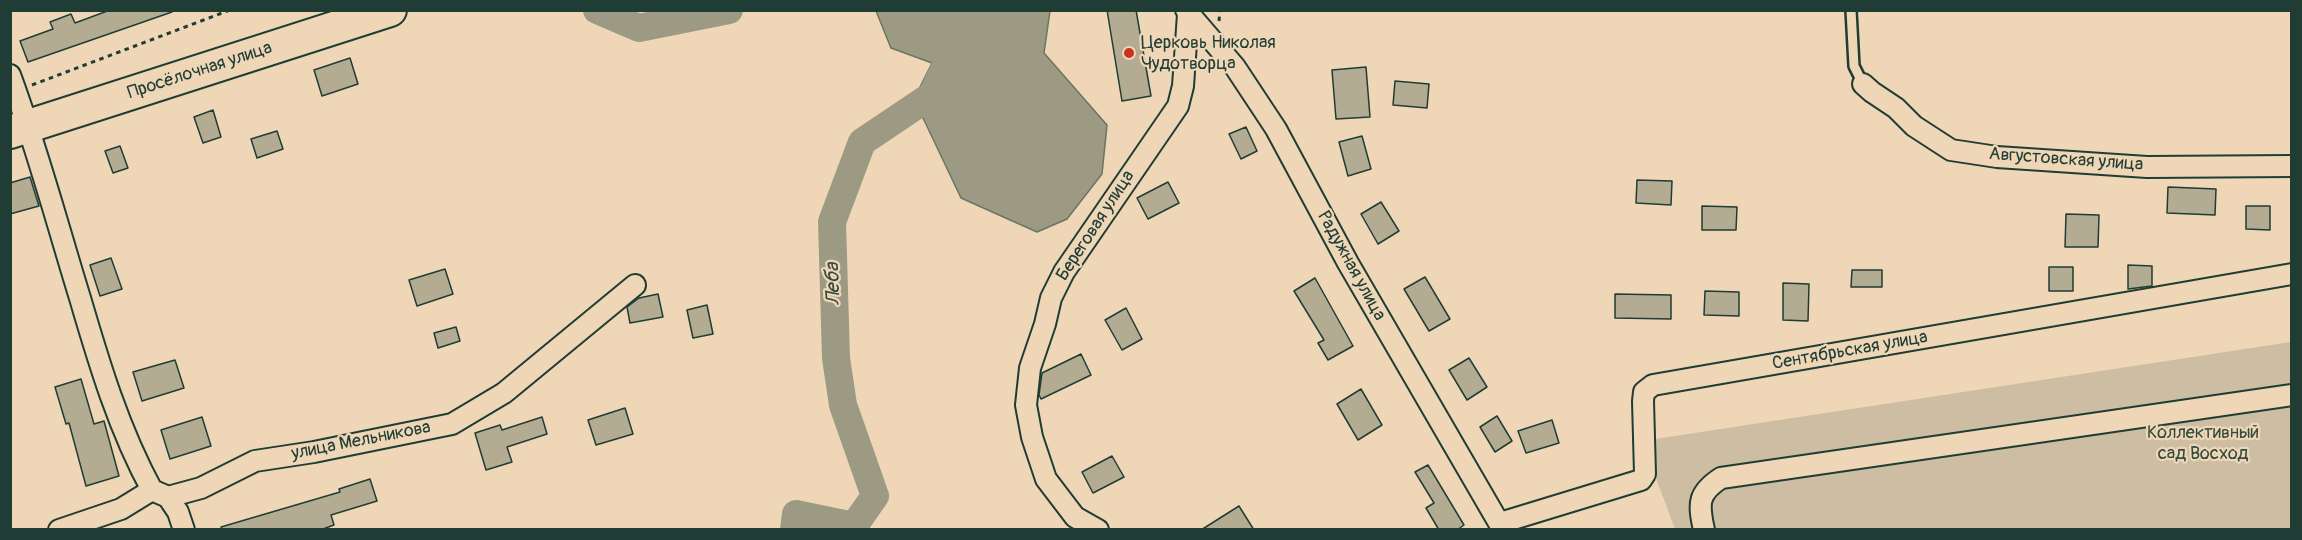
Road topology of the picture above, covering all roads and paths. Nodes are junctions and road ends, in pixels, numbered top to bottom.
1 (230, 10) edge
2 (1851, 10) edge
3 (384, 11) edge
4 (1187, 12) edge
5 (13, 83) edge
6 (1863, 84) joint
7 (20, 129) edge
8 (2292, 166) edge
9 (2292, 274) edge
10 (635, 285) dead end
11 (2292, 395) edge
12 (160, 493) junction
13 (1502, 526) edge
14 (59, 530) edge
15 (184, 530) edge
16 (1098, 530) edge
17 (1704, 530) edge

1 - 5 path
2 - 6 lane
3 - 7 main road, Просёлочная улица
4 - 13 street, Радужная улица
4 - 16 street, Береговая улица
5 - 7 street
6 - 8 street, Августовская улица
7 - 12 street
9 - 13 street, Сентябрьская улица
10 - 12 street, улица Мельникова
11 - 17 street
12 - 14 street, улица Мельникова
12 - 15 street

